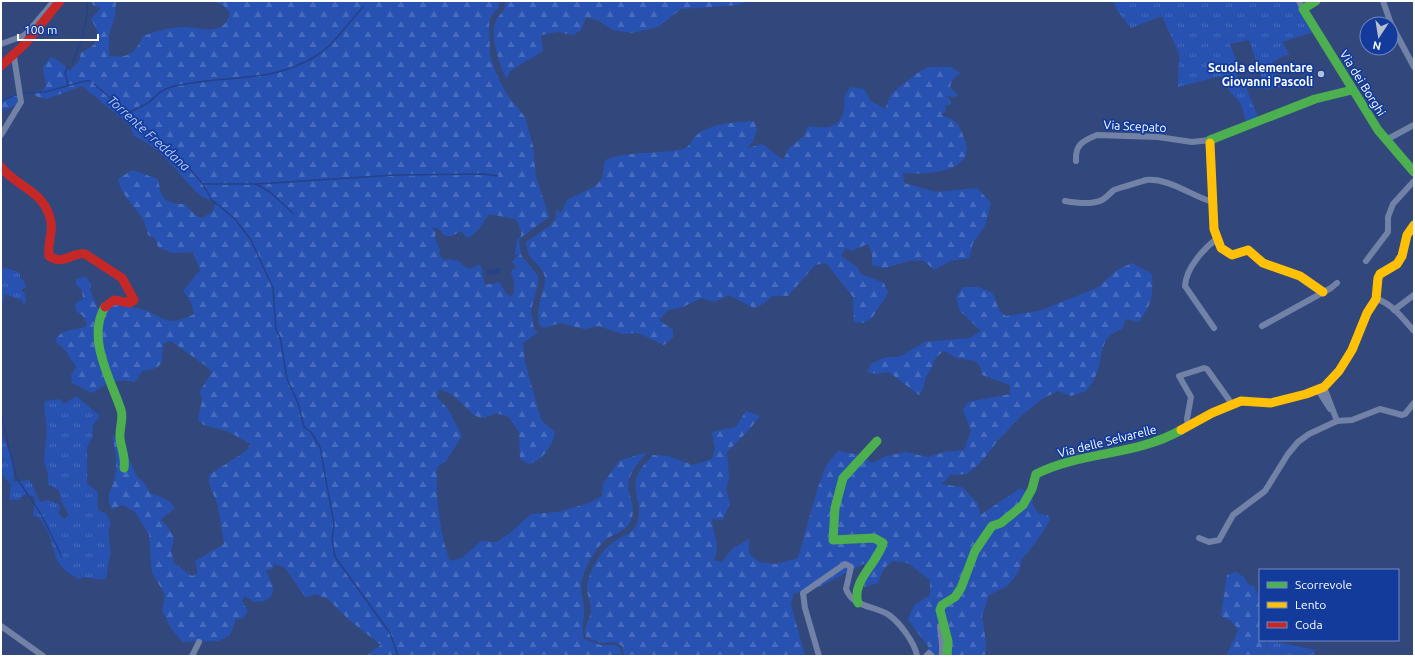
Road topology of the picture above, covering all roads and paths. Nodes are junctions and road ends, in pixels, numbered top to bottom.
1 (54, 1) edge
2 (60, 1) edge
3 (1316, 1) edge
4 (1383, 1) edge
5 (1301, 5) edge
6 (1, 44) edge
7 (14, 57) junction
8 (1, 66) edge
9 (1414, 67) edge
10 (1352, 90) junction
11 (1414, 125) edge
12 (1, 135) edge
13 (1210, 140) junction
14 (1386, 140) junction
15 (1076, 161) dead end
16 (1, 167) edge
17 (1414, 172) edge
18 (1414, 181) edge
19 (1066, 201) dead end
20 (1213, 202) junction
21 (1414, 225) edge
22 (1218, 238) junction
23 (1366, 261) dead end
24 (1337, 282) dead end
25 (1323, 292) junction
26 (1414, 295) edge
27 (1376, 299) junction
28 (1394, 310) junction
29 (1262, 326) dead end
30 (1214, 328) dead end
31 (1414, 331) edge
32 (1321, 388) junction
33 (1414, 403) edge
34 (1232, 404) junction
35 (1337, 421) junction
36 (1188, 427) junction
37 (877, 441) dead end
38 (124, 468) dead end
39 (1199, 538) dead end
40 (858, 603) junction
41 (940, 610) junction
42 (1, 626) edge
43 (199, 642) dead end
44 (43, 656) edge
45 (192, 656) edge
46 (819, 656) edge
47 (917, 656) edge
48 (926, 656) edge
49 (932, 656) edge
50 (942, 656) edge
51 (947, 656) edge

1 - 6 street
2 - 7 street
3 - 5 street
4 - 9 street
5 - 10 street, Via dei Borghi
7 - 8 street
7 - 12 street
10 - 13 street
10 - 14 street, Via dei Borghi
11 - 14 street
13 - 15 street, Via Scepato
13 - 20 street
14 - 17 street, Via dei Borghi
16 - 38 street
18 - 23 street
19 - 20 street
20 - 22 street
21 - 27 street
22 - 25 street
22 - 30 street
24 - 25 street
25 - 29 street
26 - 28 street
27 - 28 street
27 - 32 street
28 - 31 street
32 - 34 street, Via delle Selvarelle
32 - 35 street
33 - 35 street
34 - 36 street, Via delle Selvarelle
34 - 36 street
35 - 39 street
36 - 41 street, Via delle Selvarelle
37 - 40 street
40 - 46 street
40 - 47 street
41 - 50 street
41 - 51 street
42 - 44 street
43 - 45 street
48 - 49 street

